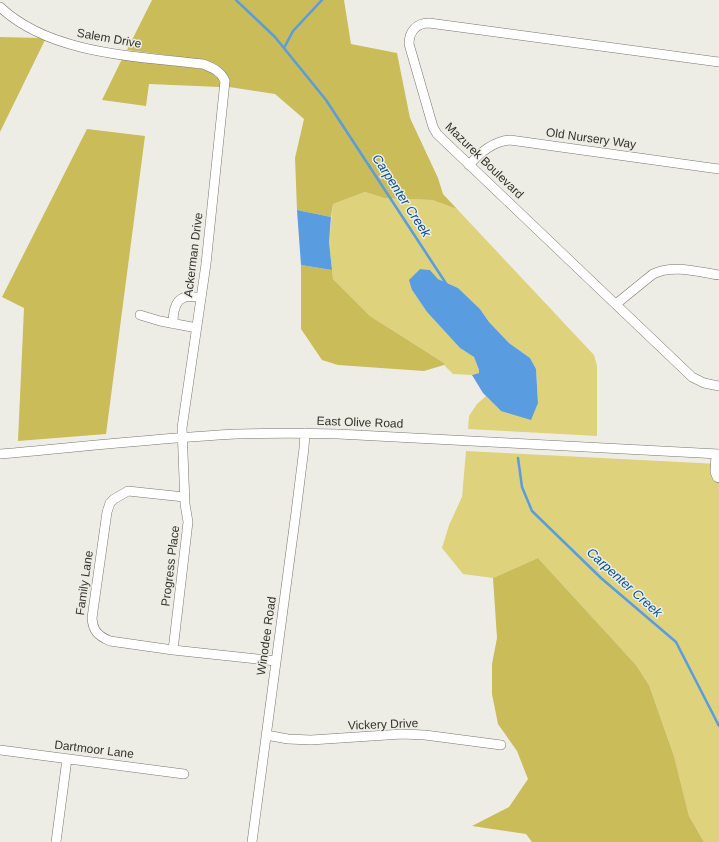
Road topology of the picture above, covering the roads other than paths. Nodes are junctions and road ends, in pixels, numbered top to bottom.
1 (0, 7) edge
2 (719, 62) edge
3 (222, 74) joint
4 (469, 165) junction
5 (719, 169) edge
6 (719, 275) edge
7 (201, 298) junction
8 (616, 304) junction
9 (140, 315) dead end
10 (173, 324) junction
11 (197, 328) junction
12 (719, 386) edge
13 (305, 433) junction
14 (182, 438) junction
15 (0, 454) edge
16 (717, 454) edge
17 (719, 478) edge
18 (184, 497) junction
19 (173, 650) junction
20 (276, 661) junction
21 (266, 735) junction
22 (501, 745) dead end
23 (0, 750) edge
24 (67, 759) junction
25 (184, 774) dead end
26 (56, 842) edge
27 (252, 842) edge

1 - 3 street, Salem Drive
2 - 4 street, Mazurek Boulevard
3 - 7 street, Ackerman Drive
4 - 5 street, Old Nursery Way
4 - 8 street, Mazurek Boulevard
6 - 8 street
7 - 10 street
7 - 11 street, Ackerman Drive
8 - 12 street, Mazurek Boulevard
9 - 10 street
10 - 11 street
11 - 14 street, Ackerman Drive
13 - 14 street, East Olive Road
13 - 16 street, East Olive Road
13 - 20 street, Winodee Road
14 - 15 street, East Olive Road
14 - 18 street, Progress Place
16 - 17 street
18 - 19 street, Progress Place
18 - 19 street, Family Lane
19 - 20 street, Family Lane
20 - 21 street, Winodee Road
21 - 22 street, Vickery Drive
21 - 27 street, Winodee Road
23 - 24 street, Dartmoor Lane
24 - 25 street, Dartmoor Lane
24 - 26 street

